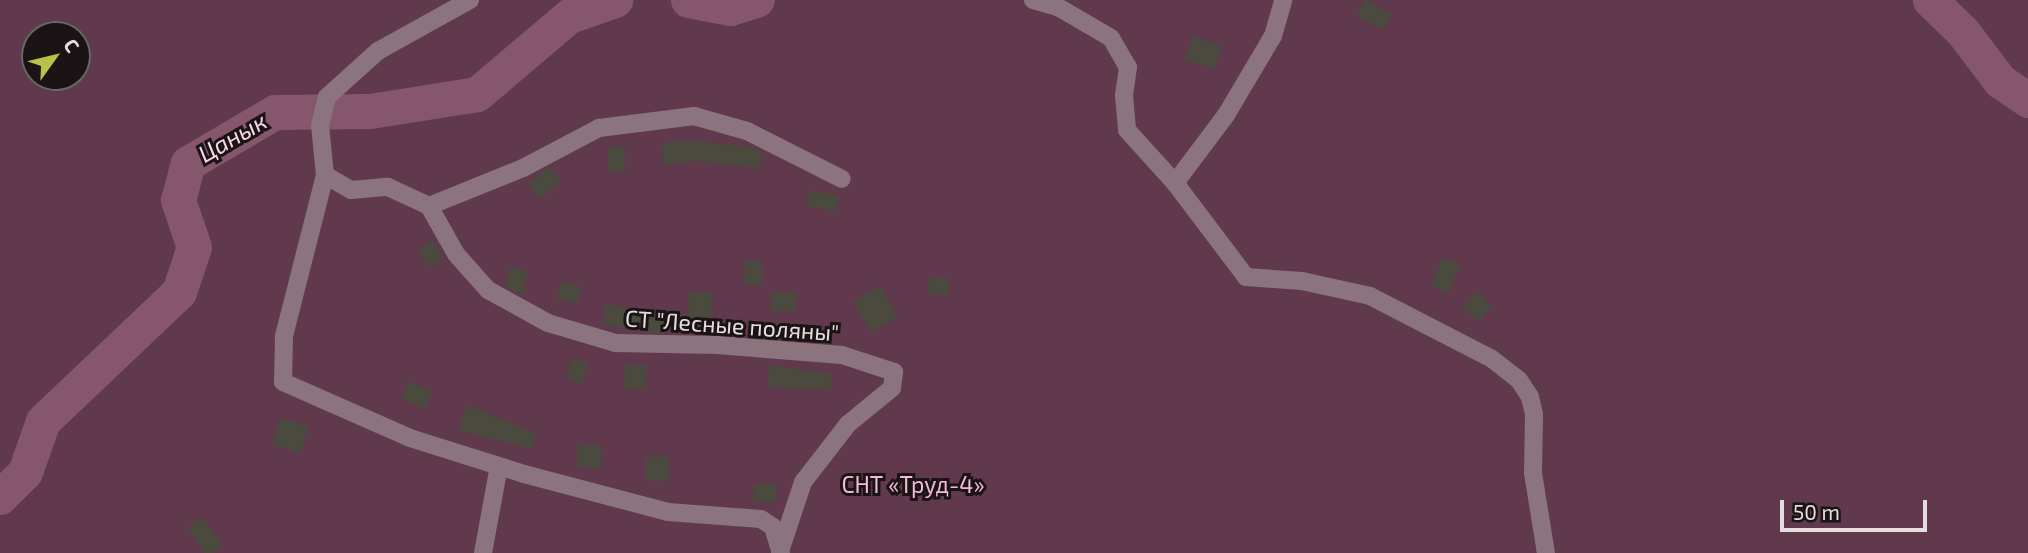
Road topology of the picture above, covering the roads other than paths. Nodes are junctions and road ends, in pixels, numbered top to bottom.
1 (470, 0) edge
2 (1033, 0) edge
3 (1283, 0) edge
4 (325, 175) junction
5 (842, 179) dead end
6 (1175, 183) junction
7 (429, 206) junction
8 (499, 466) junction
9 (780, 552) edge
10 (483, 553) edge
11 (1546, 553) edge

1 - 4 street
2 - 6 street
3 - 6 street
4 - 7 street
4 - 8 street
5 - 7 street
6 - 11 street
7 - 9 street, СТ "Лесные поляны"
8 - 9 street
8 - 10 street

